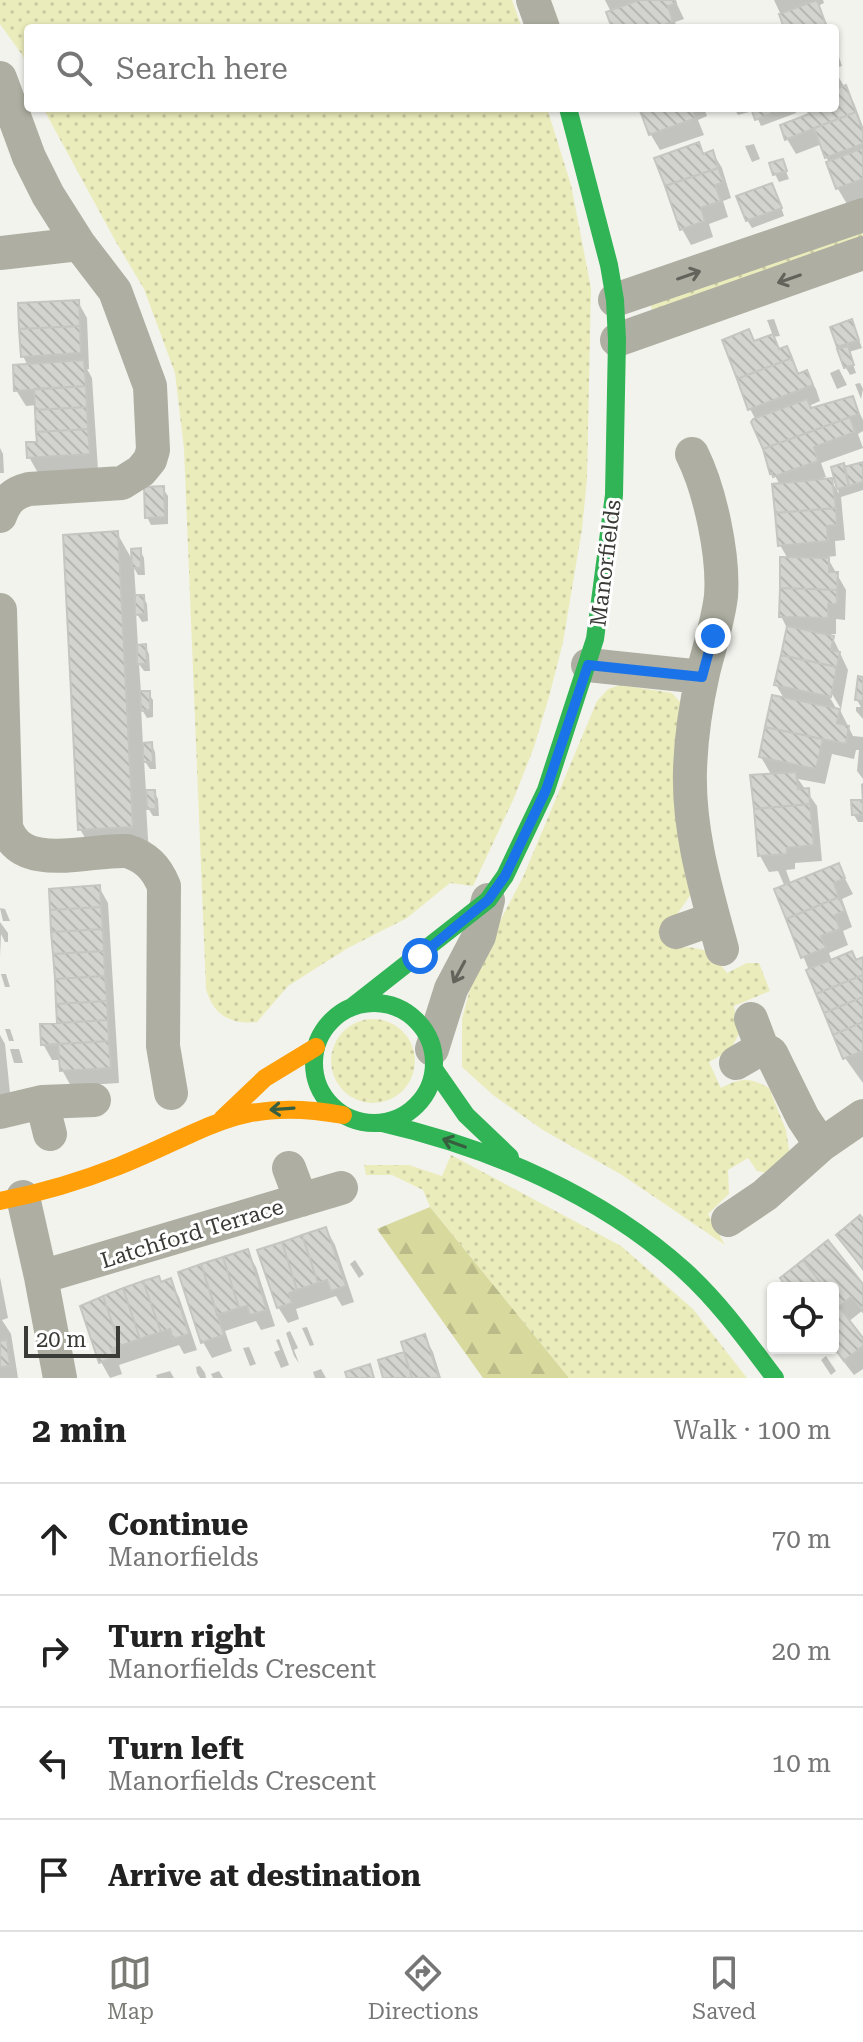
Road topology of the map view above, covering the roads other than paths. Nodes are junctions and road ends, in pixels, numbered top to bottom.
1 (533, 0) edge
2 (542, 24) edge
3 (0, 78) edge
4 (569, 112) edge
5 (863, 215) edge
6 (79, 244) junction
7 (0, 253) edge
8 (863, 253) edge
9 (615, 300) junction
10 (617, 340) junction
11 (692, 454) dead end
12 (0, 516) edge
13 (0, 610) edge
14 (588, 665) junction
15 (702, 677) junction
16 (1, 694) edge
17 (488, 900) junction
18 (676, 932) dead end
19 (353, 1006) junction
20 (750, 1043) dead end
21 (316, 1047) junction
22 (433, 1059) junction
23 (171, 1093) dead end
24 (94, 1100) dead end
25 (0, 1112) edge
26 (343, 1115) junction
27 (863, 1116) edge
28 (222, 1119) junction
29 (382, 1123) junction
30 (821, 1145) junction
31 (289, 1168) dead end
32 (523, 1169) junction
33 (341, 1188) dead end
34 (11, 1199) edge
35 (301, 1200) junction
36 (728, 1220) dead end
37 (41, 1277) junction
38 (60, 1378) edge
39 (775, 1378) edge

1 - 2 street
3 - 6 street
4 - 9 street, Manorfields
9 -> 5 street
6 - 7 street
6 - 12 street
8 -> 10 street
9 - 10 street, Manorfields
10 - 14 street, Manorfields
11 - 15 street
13 - 16 street
14 - 15 street
14 - 17 street, Manorfields
15 - 18 street
16 - 23 street
17 - 19 street, Manorfields
17 -> 22 street, Manorfields
19 - 21 street
19 - 22 street
20 - 30 street
21 - 26 street
21 - 28 street
22 - 29 street
22 - 32 street
24 - 25 street
26 -> 28 street
26 - 29 street
27 - 30 street
28 - 34 street
32 -> 29 street
30 - 36 street
31 - 35 street
32 - 39 street
33 - 35 street, Latchford Terrace
34 - 37 street
35 - 37 street, Latchford Terrace
37 - 38 street

